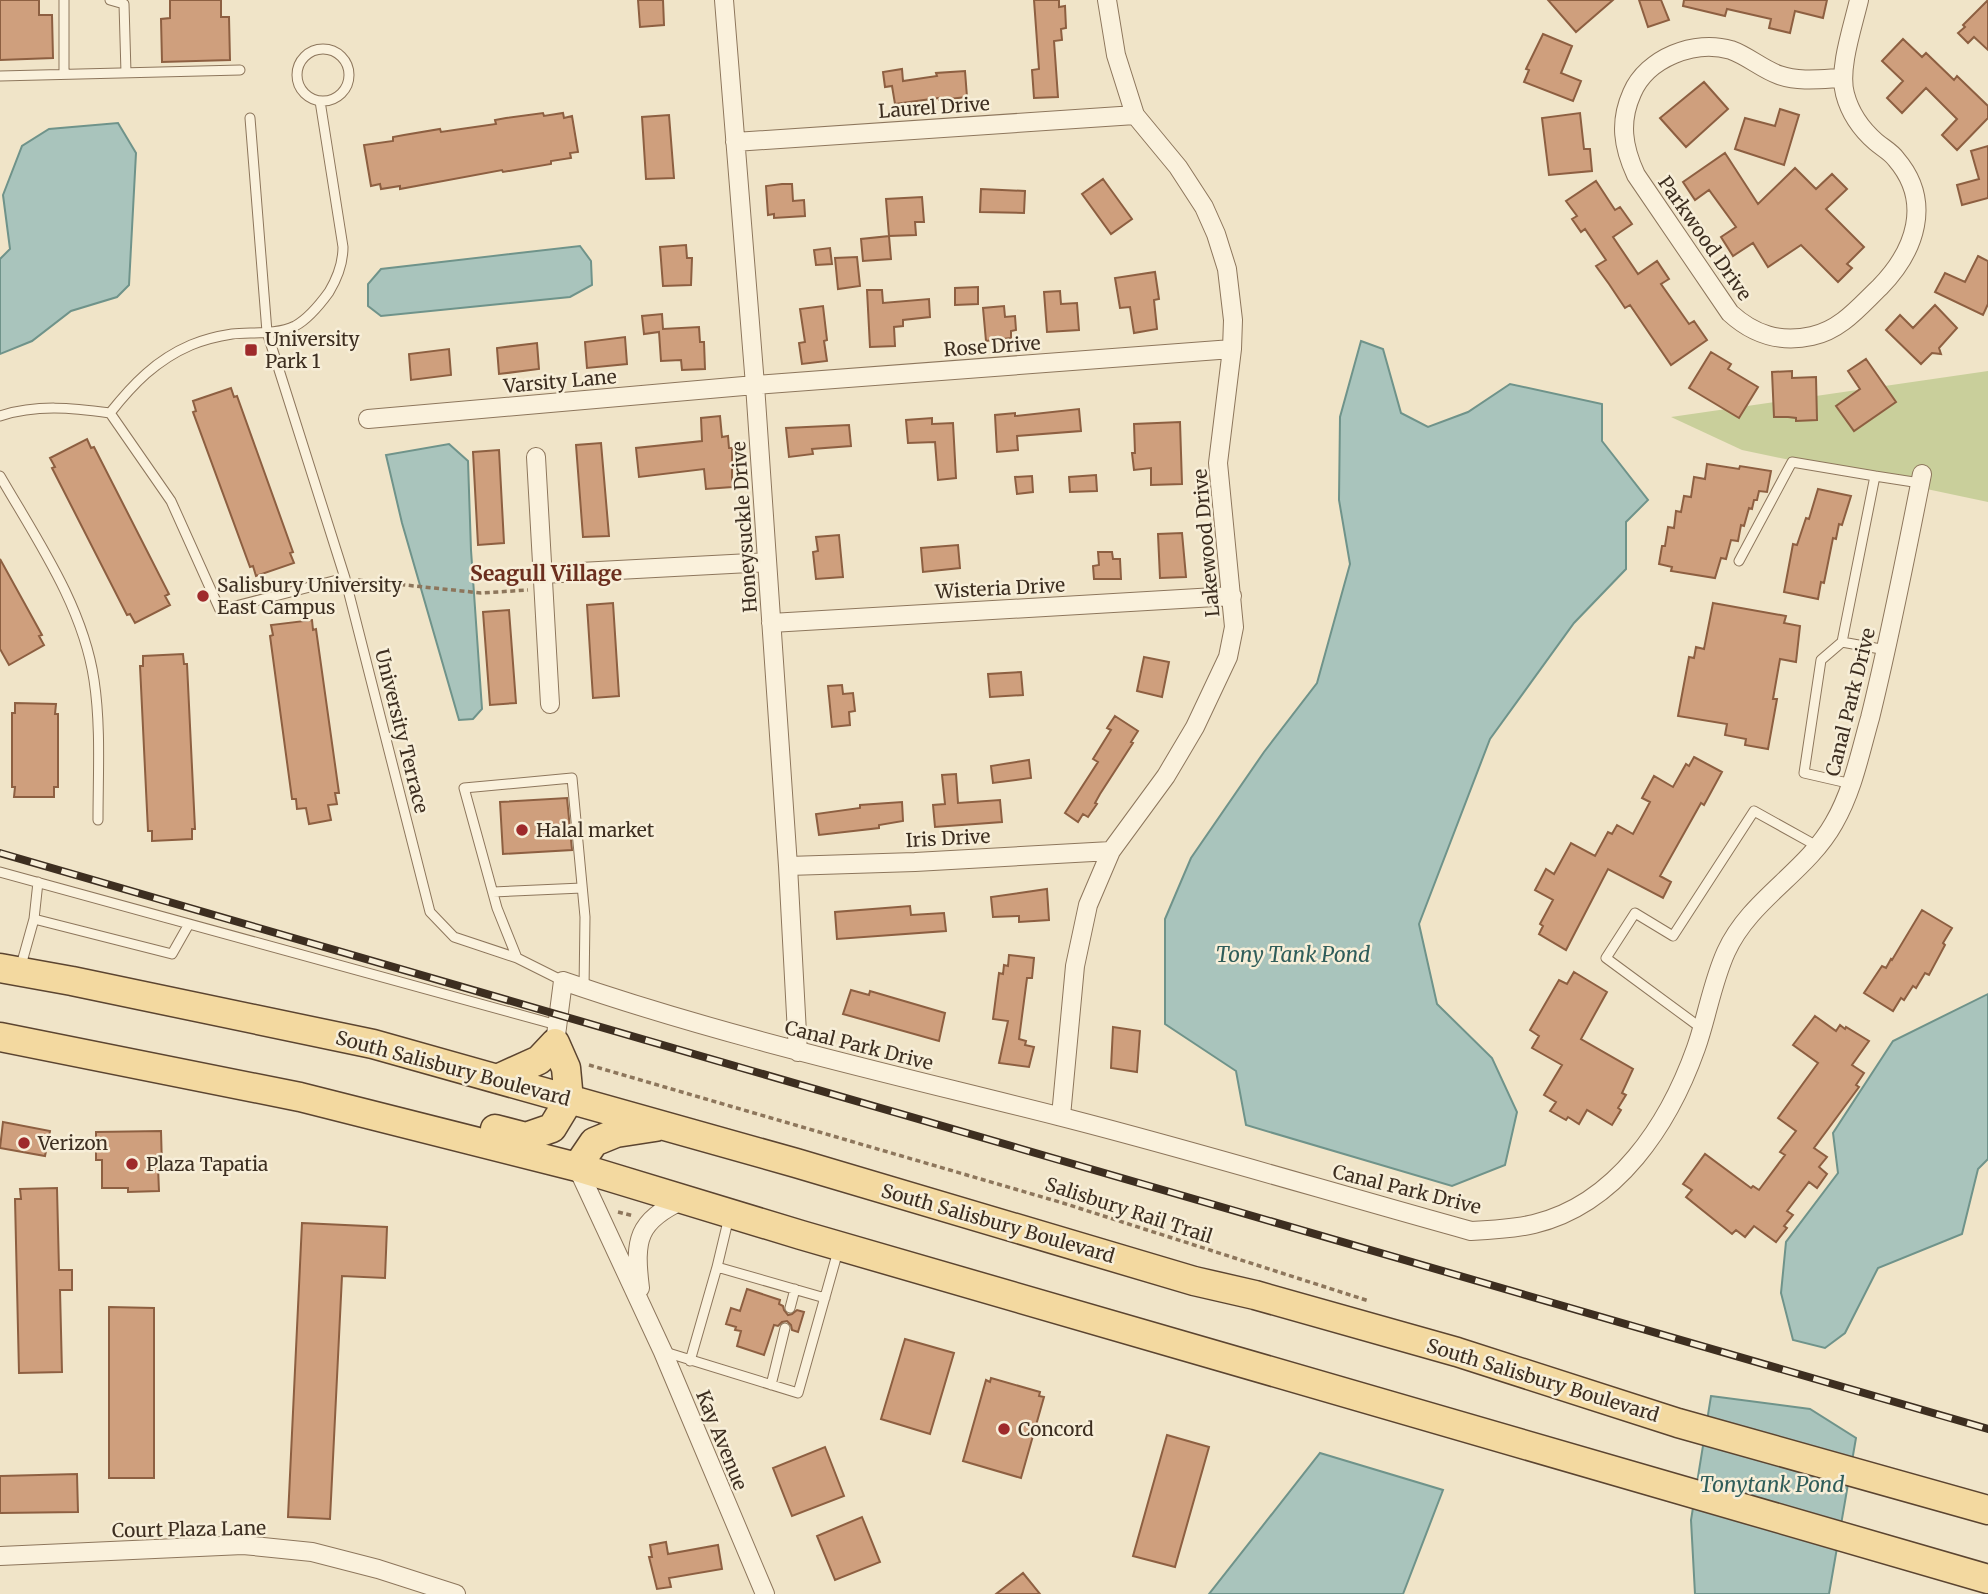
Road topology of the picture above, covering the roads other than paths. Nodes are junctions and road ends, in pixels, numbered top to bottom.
1 (64, 0) edge
2 (110, 0) edge
3 (724, 0) edge
4 (1107, 0) edge
5 (1859, 0) edge
6 (240, 70) dead end
7 (126, 73) junction
8 (64, 74) junction
9 (0, 76) edge
10 (1842, 78) junction
11 (320, 101) junction
12 (1135, 115) junction
13 (250, 118) dead end
14 (735, 142) junction
15 (267, 332) junction
16 (1232, 349) junction
17 (755, 385) junction
18 (110, 413) junction
19 (0, 416) edge
20 (368, 419) dead end
21 (536, 457) dead end
22 (0, 476) edge
23 (1875, 476) junction
24 (1921, 478) joint
25 (1739, 561) dead end
26 (767, 562) junction
27 (345, 578) junction
28 (543, 582) junction
29 (1232, 596) junction
30 (771, 623) junction
31 (1842, 642) junction
32 (1886, 650) junction
33 (550, 704) dead end
34 (1852, 784) junction
35 (98, 820) dead end
36 (1817, 846) junction
37 (1111, 851) junction
38 (788, 866) junction
39 (0, 872) edge
40 (38, 882) junction
41 (582, 888) junction
42 (493, 892) junction
43 (34, 919) junction
44 (189, 924) junction
45 (517, 958) junction
46 (10, 970) edge
47 (563, 981) junction
48 (584, 989) junction
49 (1701, 1028) junction
50 (0, 1037) edge
51 (560, 1046) junction
52 (798, 1052) junction
53 (497, 1079) junction
54 (569, 1100) junction
55 (1061, 1116) junction
56 (665, 1126) junction
57 (430, 1129) junction
58 (577, 1167) junction
59 (682, 1200) junction
60 (730, 1214) junction
61 (839, 1246) junction
62 (717, 1266) junction
63 (795, 1289) junction
64 (825, 1298) junction
65 (641, 1302) junction
66 (790, 1308) dead end
67 (785, 1328) dead end
68 (663, 1352) junction
69 (690, 1361) junction
70 (771, 1385) junction
71 (1988, 1510) edge
72 (0, 1556) edge
73 (1988, 1579) edge
74 (456, 1594) edge
75 (765, 1594) edge

1 - 8 lane
2 - 7 lane
3 - 14 street, Honeysuckle Drive
4 - 12 street, Lakewood Drive
5 - 10 street, Parkwood Drive
6 - 7 lane
7 - 8 lane
8 - 9 lane
10 - 10 street, Parkwood Drive
11 - 11 lane
11 - 15 lane
12 - 14 street, Laurel Drive
12 - 16 street, Lakewood Drive
13 - 15 lane, University Terrace
14 - 17 street, Honeysuckle Drive
15 - 18 lane
15 - 27 lane, University Terrace
16 - 17 street, Rose Drive
16 - 29 street, Lakewood Drive
17 - 20 street, Varsity Lane
17 - 26 street, Honeysuckle Drive
18 - 19 lane
18 - 27 lane
21 - 28 street
22 - 35 lane
23 - 24 lane
23 - 25 lane
23 - 31 lane
24 - 32 street, Canal Park Drive
26 - 28 street
26 - 30 street, Honeysuckle Drive
27 - 45 lane, University Terrace
28 - 33 street
29 - 30 street, Wisteria Drive
29 - 37 street, Lakewood Drive
30 - 38 street, Honeysuckle Drive
31 - 32 lane
31 - 34 lane
32 - 34 street, Canal Park Drive
34 - 36 street, Canal Park Drive
36 - 49 street, Canal Park Drive
36 - 49 lane
37 - 38 street, Iris Drive
37 - 55 street, Lakewood Drive
38 - 52 street, Honeysuckle Drive
39 - 40 lane
40 - 43 lane
40 - 44 lane
41 - 42 lane
41 - 42 lane
41 - 48 lane
42 - 45 lane
43 - 44 lane
43 - 46 lane
44 - 51 lane
45 - 47 lane, University Terrace
46 - 53 main road, South Salisbury Boulevard
47 - 48 street, Canal Park Drive
47 - 51 street
48 - 52 street, Canal Park Drive
49 - 55 street, Canal Park Drive
50 - 57 main road
51 - 53 main road
51 - 54 main road
52 - 55 street, Canal Park Drive
53 - 54 main road, South Salisbury Boulevard
54 - 56 main road, South Salisbury Boulevard
54 - 57 main road
56 - 58 main road
56 - 71 main road, South Salisbury Boulevard
57 - 58 main road
58 - 59 main road
58 - 65 street, Kay Avenue
59 - 60 main road
59 - 65 street, Kay Avenue
60 - 61 main road
60 - 62 lane
61 - 64 lane
61 - 73 main road
62 - 63 lane
62 - 69 lane
63 - 64 lane
63 - 66 lane
64 - 70 lane
65 - 68 street, Kay Avenue
67 - 70 lane
68 - 69 lane
68 - 75 street, Kay Avenue
69 - 70 lane
72 - 74 street, Court Plaza Lane

